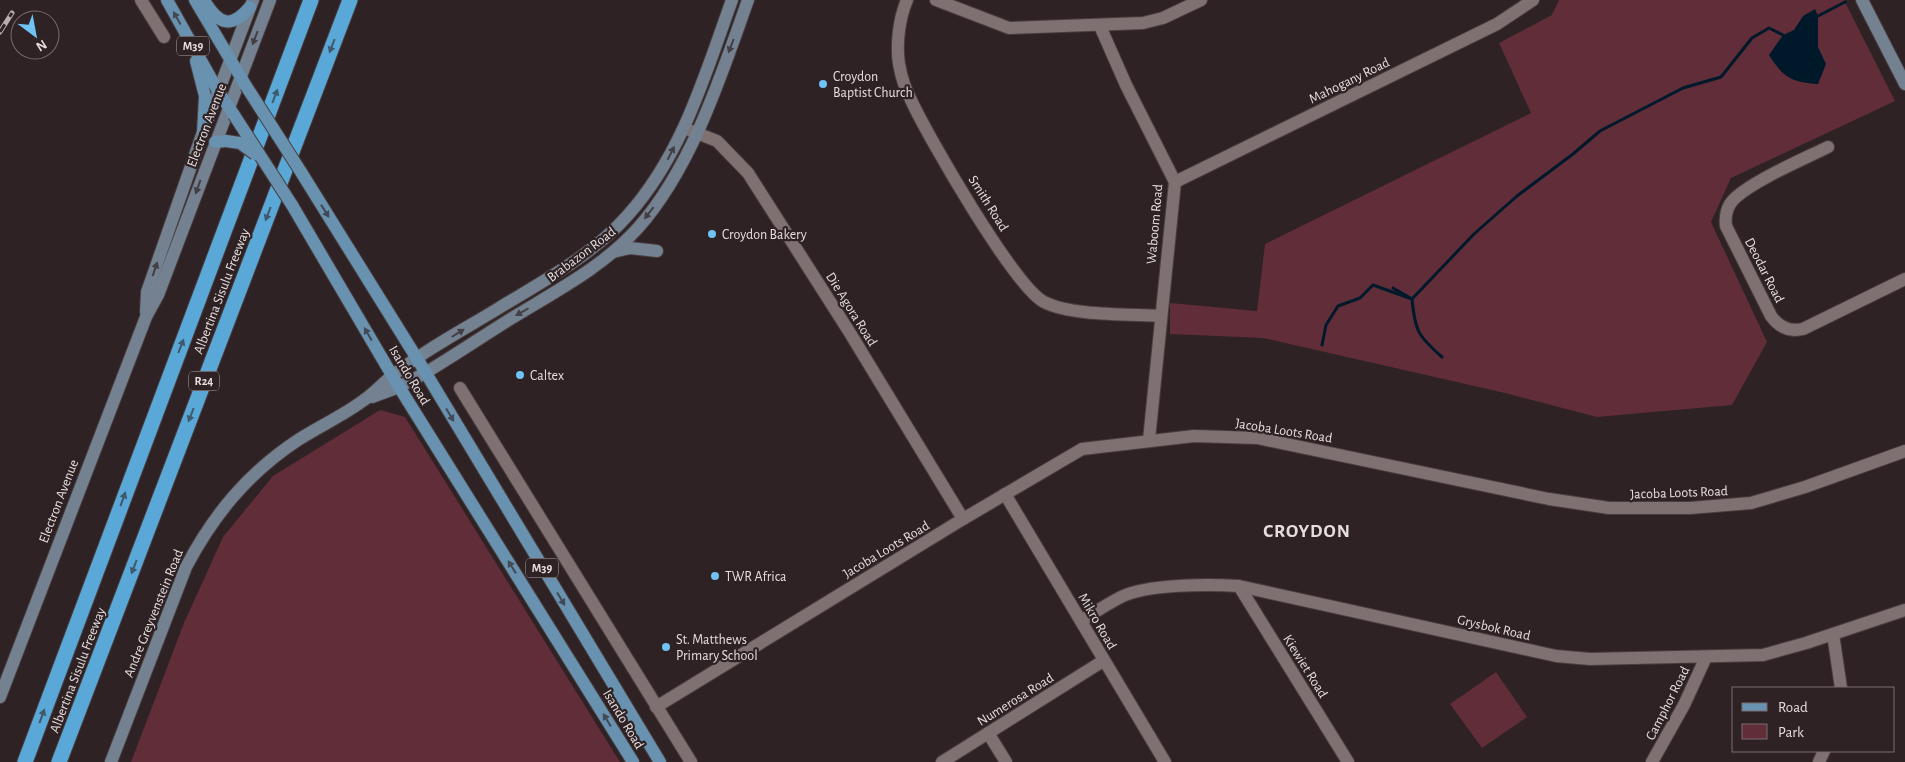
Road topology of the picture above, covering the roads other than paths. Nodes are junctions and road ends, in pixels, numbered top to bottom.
1 (141, 0) edge
2 (167, 0) edge
3 (195, 0) edge
4 (204, 0) edge
5 (270, 0) edge
6 (311, 0) edge
7 (350, 0) edge
8 (732, 0) edge
9 (748, 0) edge
10 (907, 0) edge
11 (936, 0) edge
12 (1201, 0) edge
13 (1533, 0) edge
14 (1862, 0) edge
15 (252, 3) edge
16 (1100, 26) junction
17 (164, 37) dead end
18 (189, 40) junction
19 (231, 61) junction
20 (244, 81) junction
21 (1905, 84) edge
22 (218, 91) junction
23 (231, 111) junction
24 (690, 130) junction
25 (203, 132) junction
26 (220, 141) junction
27 (1828, 146) dead end
28 (263, 160) junction
29 (1175, 182) junction
30 (173, 237) junction
31 (657, 251) dead end
32 (611, 254) junction
33 (1905, 279) edge
34 (1161, 316) junction
35 (417, 359) junction
36 (425, 373) junction
37 (392, 376) junction
38 (399, 387) junction
39 (460, 388) dead end
40 (365, 400) junction
41 (1149, 440) junction
42 (1905, 451) edge
43 (1005, 494) junction
44 (963, 520) junction
45 (1238, 586) junction
46 (1905, 610) edge
47 (1081, 621) junction
48 (1834, 634) junction
49 (1706, 657) junction
50 (1103, 661) junction
51 (3, 681) edge
52 (1841, 687) edge
53 (0, 697) edge
54 (656, 707) junction
55 (988, 733) junction
56 (25, 762) edge
57 (59, 762) edge
58 (111, 762) edge
59 (633, 762) edge
60 (660, 762) edge
61 (690, 762) edge
62 (942, 762) edge
63 (1006, 762) edge
64 (1165, 762) edge
65 (1348, 762) edge
66 (1652, 762) edge

1 - 17 street
18 -> 2 main road, Isando Road / M39
3 - 19 main road, Isando Road / M39
4 - 15 main road
5 -> 20 main road, Electron Avenue
56 -> 6 highway, Albertina Sisulu Freeway / R24
7 -> 57 highway, Albertina Sisulu Freeway / R24
8 - 24 main road, Brabazon Road
9 -> 24 main road, Brabazon Road
10 - 34 street, Smith Road
11 - 16 street
12 - 16 street
13 - 29 street, Mahogany Road
14 - 21 main road
15 - 19 main road, Electron Avenue
16 - 29 street, Waboom Road
18 - 22 main road, Isando Road / M39
18 - 25 main road
19 - 20 main road, Isando Road / M39
19 - 22 main road, Electron Avenue
20 - 23 main road, Electron Avenue
20 -> 35 main road, Isando Road / M39, bridge
22 - 23 main road, Isando Road / M39
22 - 25 main road, Electron Avenue
23 - 26 main road, Electron Avenue
23 - 28 main road, Isando Road / M39, bridge
24 -> 32 main road, Brabazon Road
35 -> 24 main road, Brabazon Road
24 - 44 street, Die Agora Road
25 - 30 main road, Electron Avenue
26 - 28 main road, bridge
26 -> 30 main road, Electron Avenue
27 - 33 street, Deodar Road
37 -> 28 main road, Isando Road / M39, bridge
29 - 34 street, Waboom Road
30 - 51 main road, Electron Avenue
31 - 32 main road
32 -> 36 main road, Brabazon Road
34 - 41 street, Waboom Road
35 - 36 main road, Isando Road / M39
35 - 37 main road, Brabazon Road
36 - 38 main road, Brabazon Road
36 -> 60 main road, Isando Road / M39
37 - 38 main road, Isando Road / M39
37 - 40 main road, Andre Greyvenstein Road
38 - 40 main road, Andre Greyvenstein Road
59 -> 38 main road, Isando Road / M39
39 - 54 street
40 - 58 main road, Andre Greyvenstein Road
41 - 42 street, Jacoba Loots Road
41 - 43 street, Jacoba Loots Road
43 - 44 street, Jacoba Loots Road
43 - 47 street, Mikro Road
44 - 54 street, Jacoba Loots Road
45 - 47 street, Grysbok Road
45 - 49 street, Grysbok Road
45 - 65 street, Kiewiet Road
46 - 48 street, Grysbok Road
47 - 50 street, Mikro Road
48 - 49 street, Grysbok Road
48 - 52 street
49 - 66 street, Camphor Road
50 - 55 street, Numerosa Road
50 - 64 street, Mikro Road
51 - 53 main road, Electron Avenue
54 - 61 street
55 - 62 street, Numerosa Road
55 - 63 street

